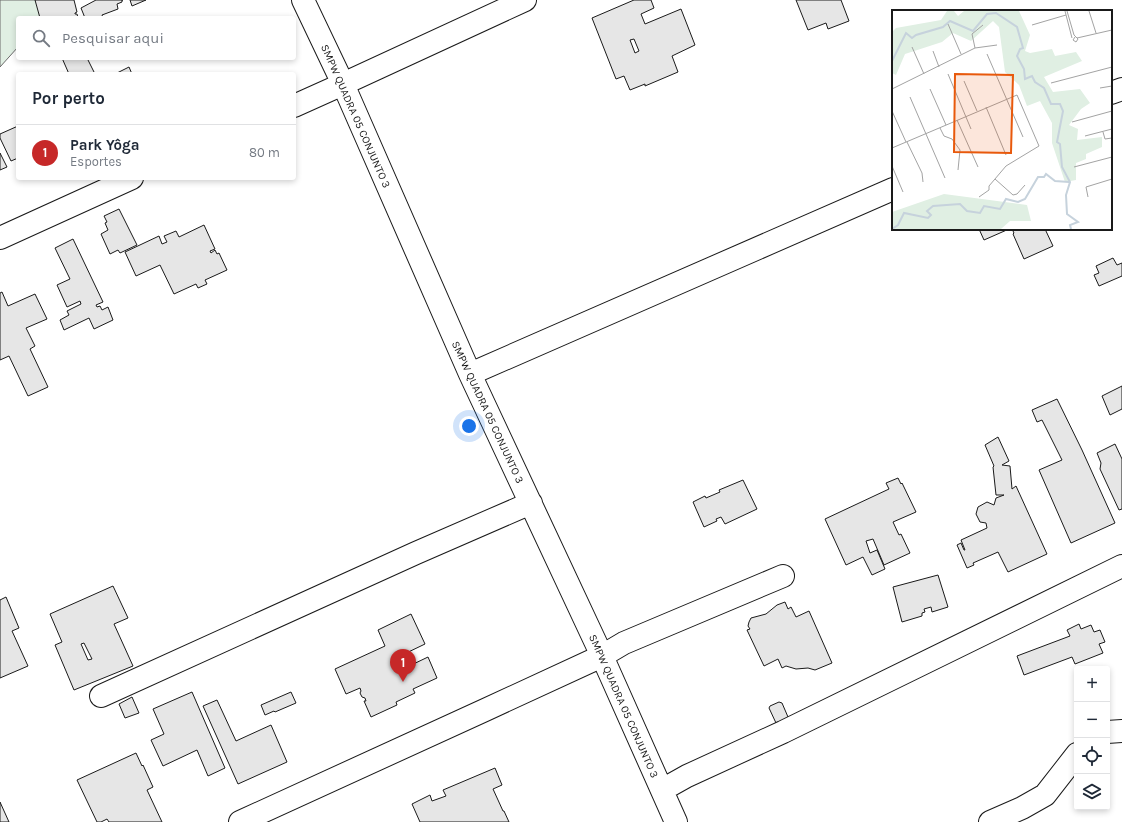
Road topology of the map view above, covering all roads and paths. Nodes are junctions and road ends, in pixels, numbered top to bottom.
1 (303, 0) edge
2 (525, 0) edge
3 (343, 84) junction
4 (1122, 89) edge
5 (1112, 93) edge
6 (296, 105) edge
7 (128, 180) edge
8 (892, 189) edge
9 (0, 238) edge
10 (470, 374) junction
11 (531, 503) junction
12 (1122, 566) edge
13 (783, 576) dead end
14 (602, 656) junction
15 (101, 696) dead end
16 (1122, 731) edge
17 (1110, 732) edge
18 (1074, 758) edge
19 (662, 790) junction
20 (240, 822) edge
21 (676, 822) edge
22 (990, 822) edge

1 - 3 street, SMPW QUADRA 05 CONJUNTO 3
2 - 3 street
3 - 6 street
3 - 10 street, SMPW QUADRA 05 CONJUNTO 3
4 - 5 street
7 - 9 street
8 - 10 street
10 - 11 street, SMPW QUADRA 05 CONJUNTO 3
11 - 14 street, SMPW QUADRA 05 CONJUNTO 3
11 - 15 street
12 - 19 street
13 - 14 street
14 - 19 street, SMPW QUADRA 05 CONJUNTO 3
14 - 20 street
16 - 17 street
18 - 22 street
19 - 21 street, SMPW QUADRA 05 CONJUNTO 3

